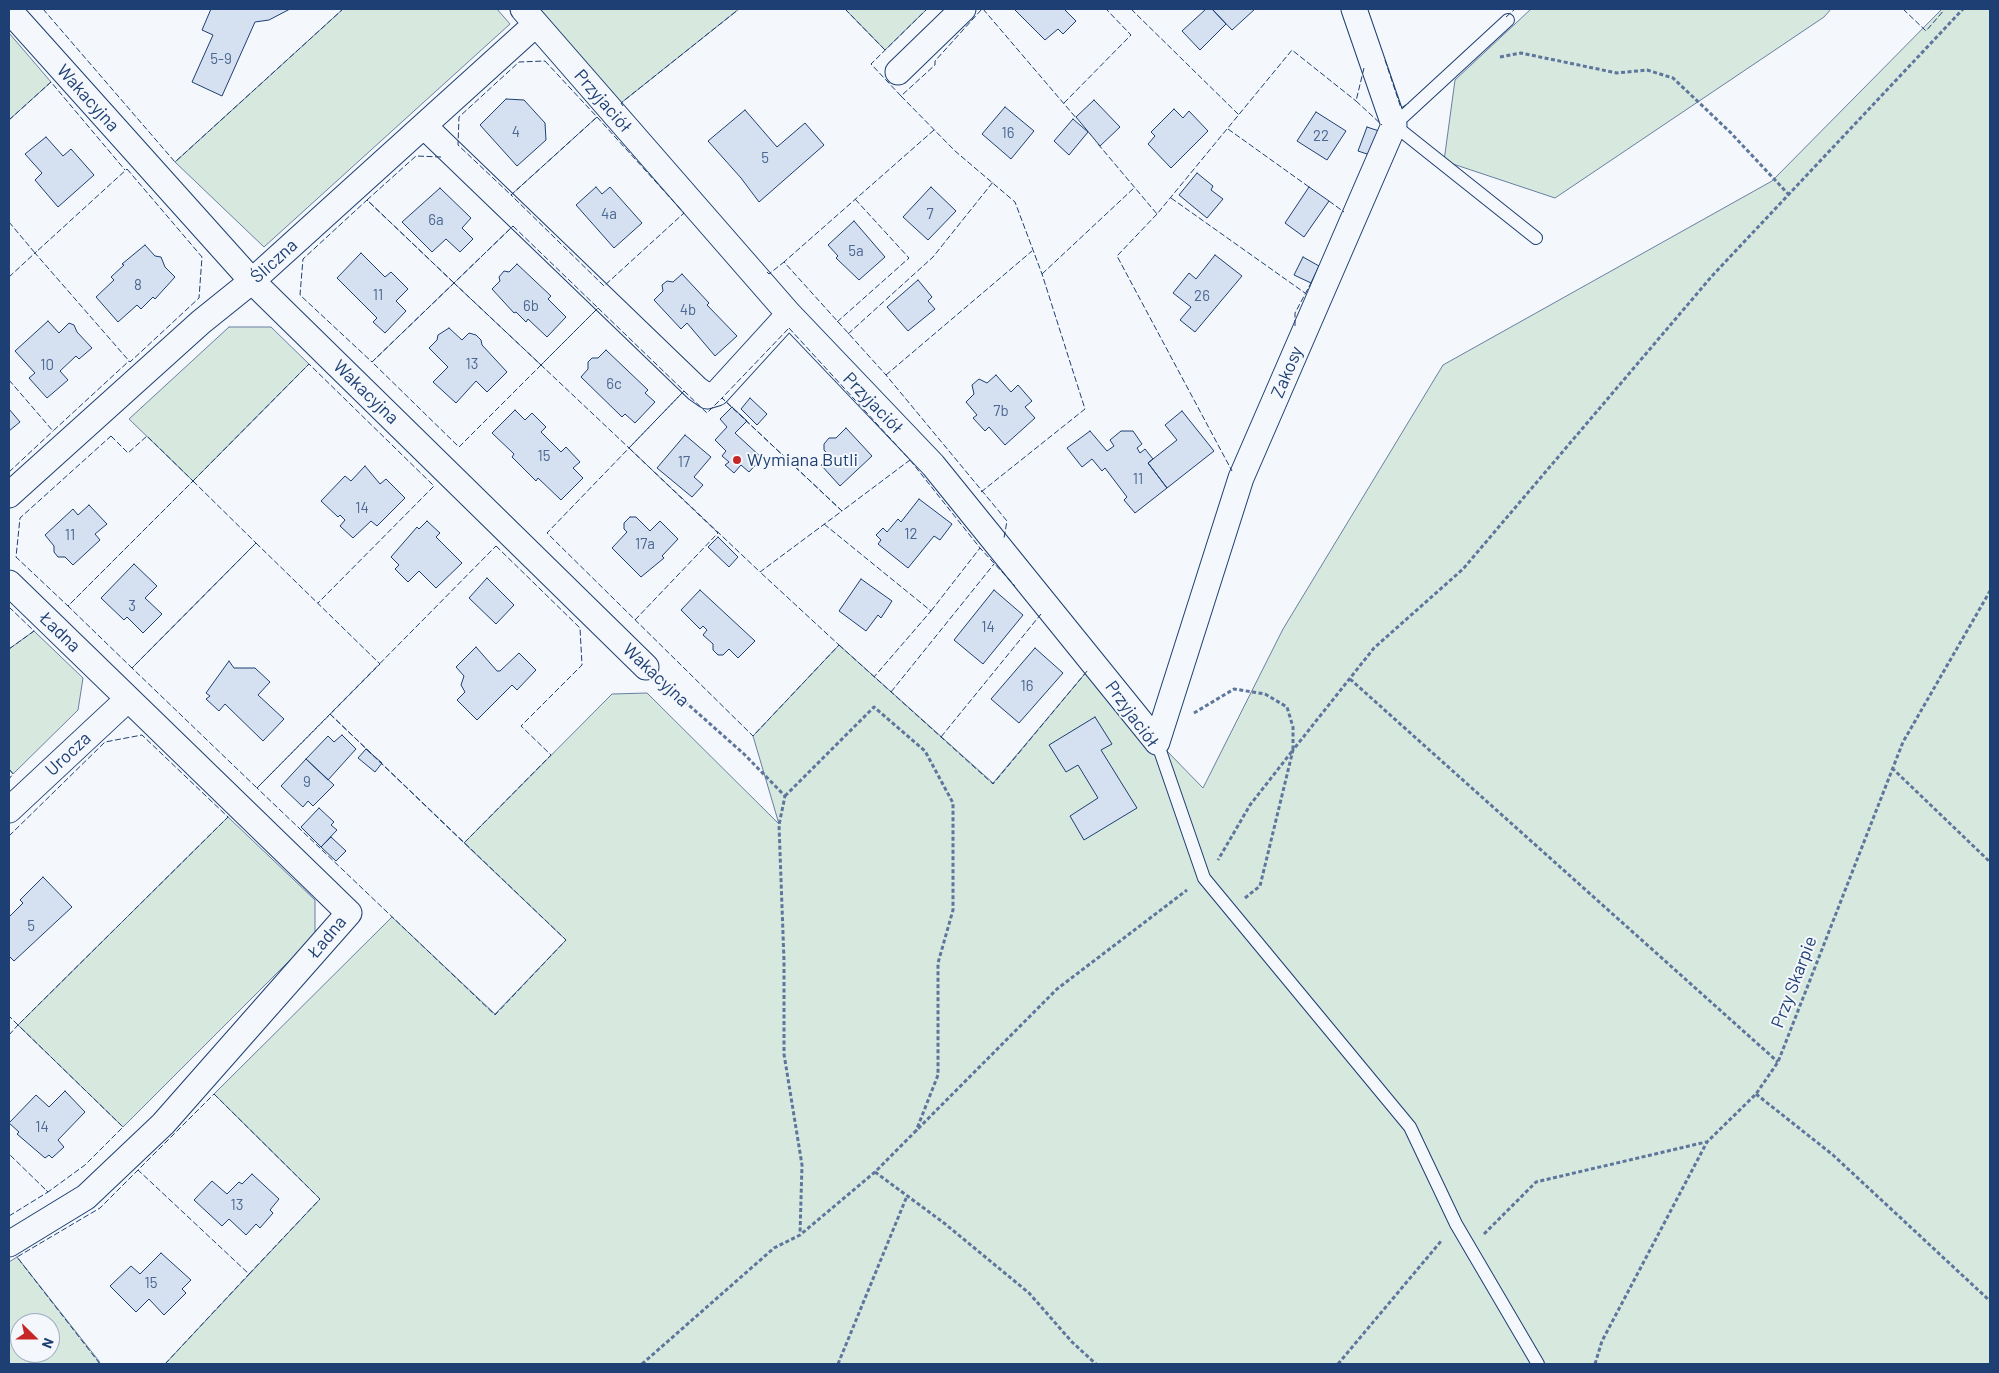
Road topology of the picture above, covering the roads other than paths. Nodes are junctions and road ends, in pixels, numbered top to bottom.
1 (963, 9) edge
2 (1354, 9) edge
3 (9, 10) edge
4 (530, 16) edge
5 (1508, 20) dead end
6 (898, 72) dead end
7 (1394, 125) junction
8 (424, 126) junction
9 (1536, 238) dead end
10 (252, 281) junction
11 (789, 314) junction
12 (9, 496) edge
13 (9, 583) edge
14 (646, 666) road end
15 (128, 698) junction
16 (1157, 742) junction
17 (9, 810) edge
18 (9, 1244) edge
19 (1538, 1364) edge

1 - 6 street
2 - 7 street
3 - 10 street, Wakacyjna
4 - 8 street, Śliczna
4 - 11 street, Przyjaciół
5 - 7 lane
7 - 9 lane
7 - 16 street, Zakosy
8 - 10 street, Śliczna
8 - 11 street
10 - 12 street, Śliczna
10 - 14 street, Wakacyjna
11 - 16 street, Przyjaciół
13 - 15 street, Ładna
15 - 17 street, Urocza
15 - 18 street, Ładna
16 - 19 lane, Przyjaciół

